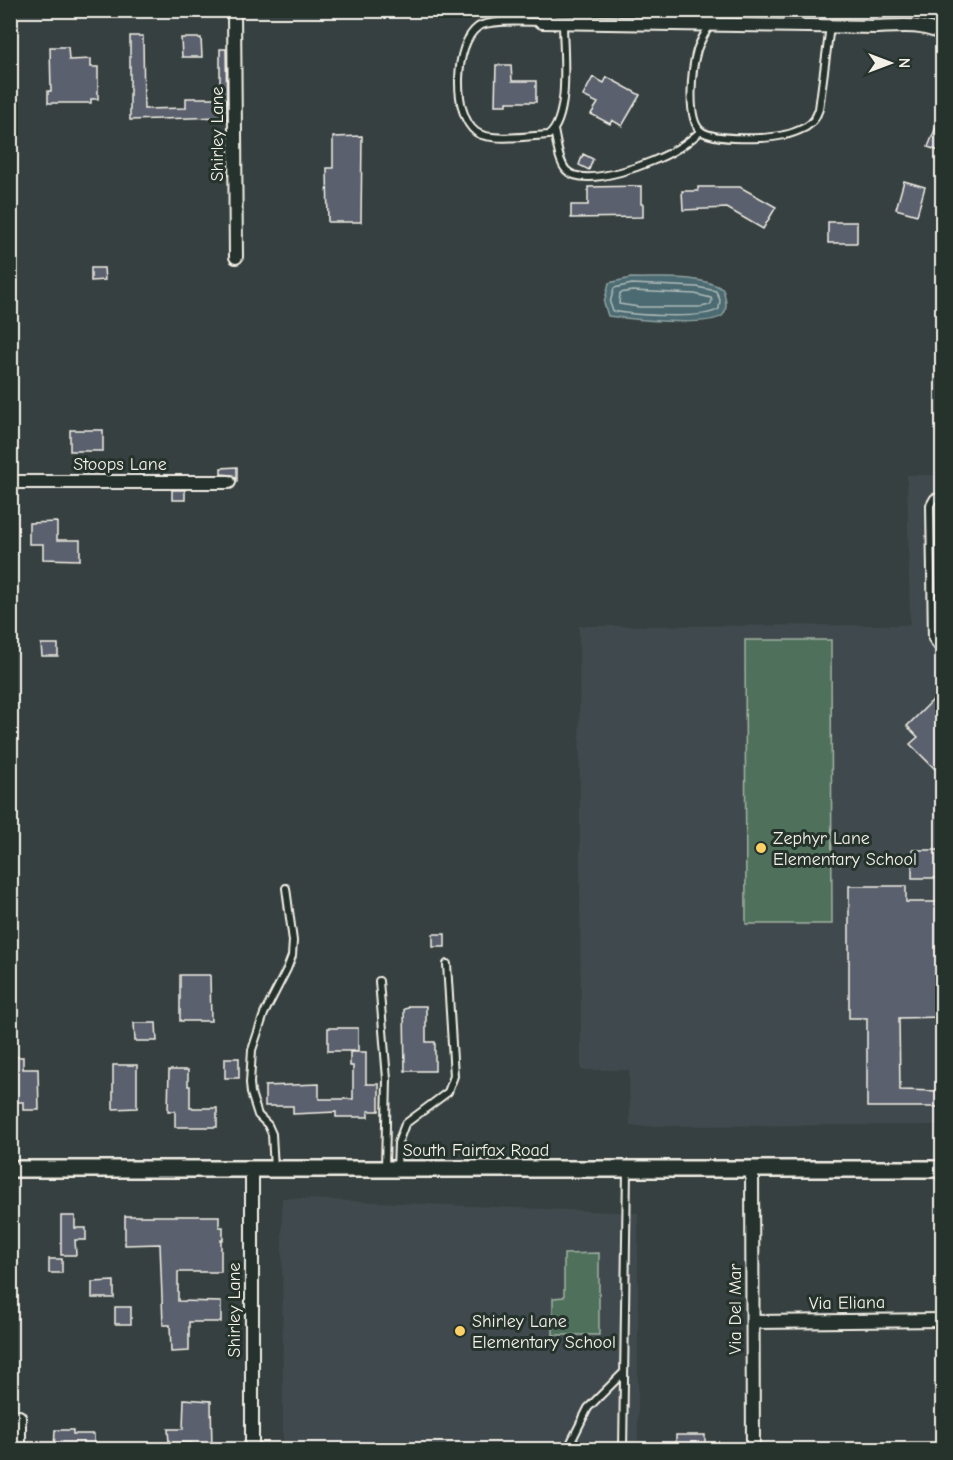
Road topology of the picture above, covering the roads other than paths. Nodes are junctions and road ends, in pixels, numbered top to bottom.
1 (234, 10) edge
2 (542, 22) joint
3 (563, 22) junction
4 (710, 24) junction
5 (830, 26) junction
6 (942, 34) edge
7 (554, 130) junction
8 (701, 131) junction
9 (236, 257) dead end
10 (10, 482) edge
11 (229, 482) dead end
12 (942, 497) edge
13 (942, 648) edge
14 (286, 888) dead end
15 (447, 964) dead end
16 (379, 981) dead end
17 (10, 1169) edge
18 (391, 1169) junction
19 (627, 1169) junction
20 (752, 1169) junction
21 (942, 1169) edge
22 (252, 1170) junction
23 (274, 1170) junction
24 (942, 1320) edge
25 (753, 1322) junction
26 (624, 1372) junction
27 (19, 1417) dead end
28 (19, 1449) edge
29 (252, 1449) edge
30 (567, 1449) edge
31 (623, 1449) edge
32 (753, 1449) edge

1 - 9 street, Shirley Lane
2 - 3 street
2 - 7 lane
3 - 4 street
3 - 7 lane
4 - 5 street
4 - 8 lane
5 - 6 street
5 - 8 lane
7 - 8 lane
10 - 11 street, Stoops Lane
12 - 13 lane
14 - 23 lane
15 - 18 lane
16 - 18 lane
17 - 22 street, South Fairfax Road
18 - 19 street, South Fairfax Road
18 - 23 street, South Fairfax Road
19 - 20 street, South Fairfax Road
19 - 26 lane
20 - 21 street, South Fairfax Road
20 - 25 street, Via Del Mar
22 - 23 street, South Fairfax Road
22 - 29 street, Shirley Lane
24 - 25 street, Via Eliana
25 - 32 street, Via Del Mar
26 - 30 lane
26 - 31 lane
27 - 28 street

